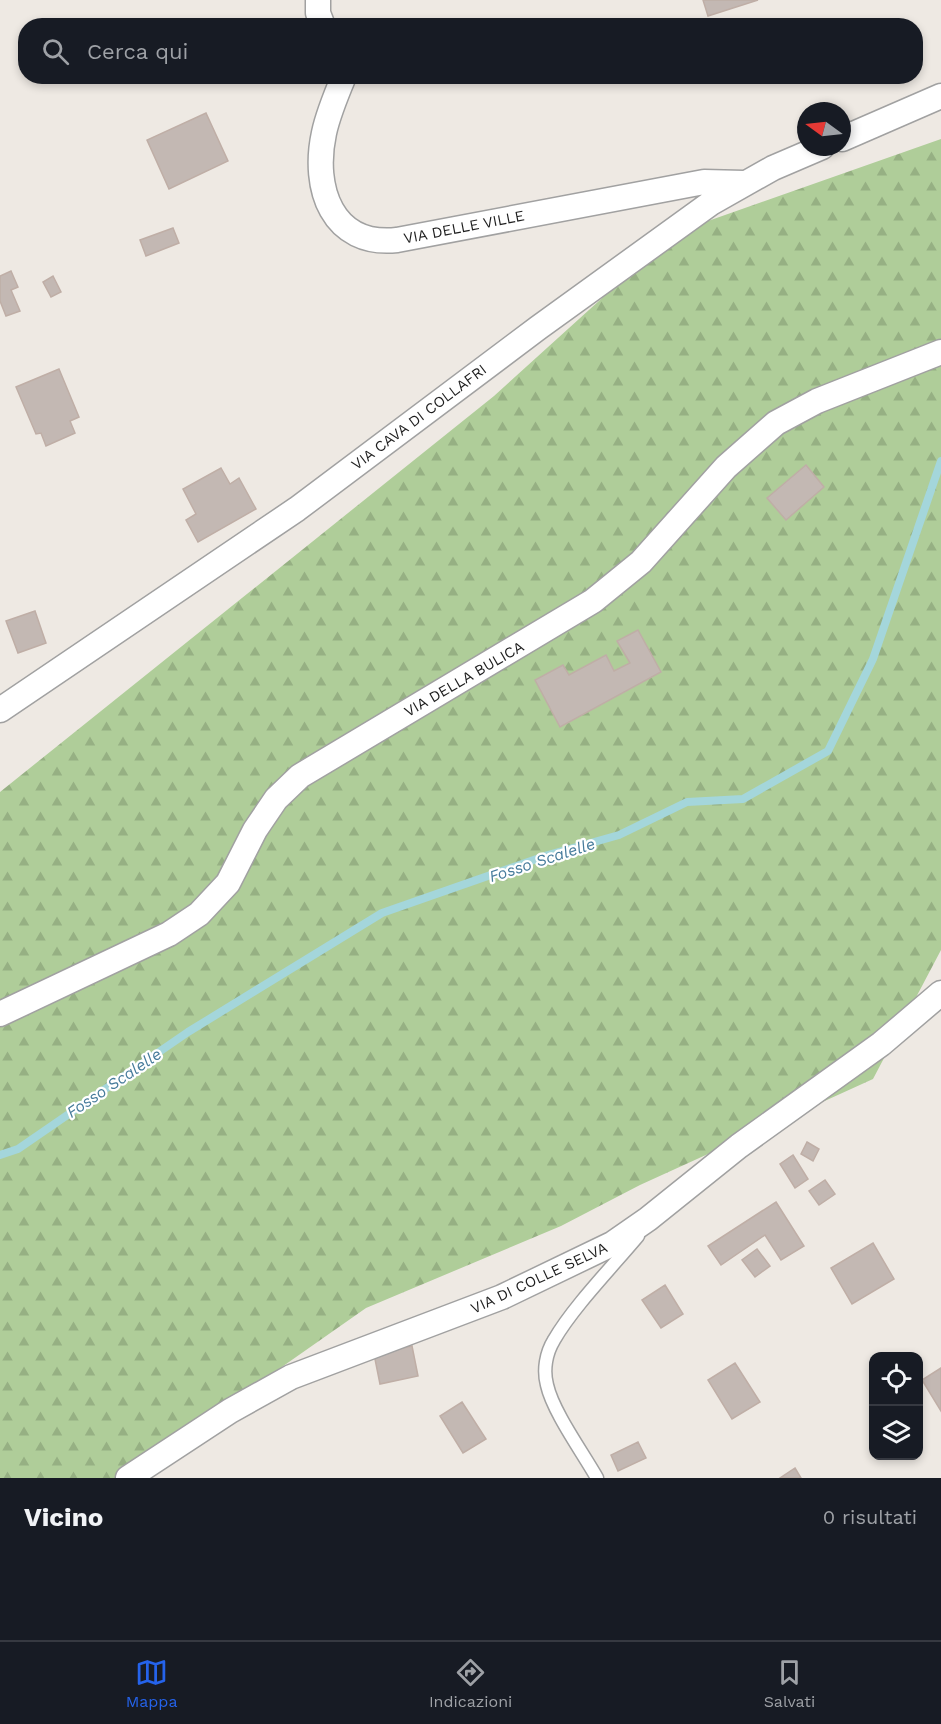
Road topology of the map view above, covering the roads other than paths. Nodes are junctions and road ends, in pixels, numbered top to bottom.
1 (318, 0) edge
2 (320, 18) edge
3 (341, 84) edge
4 (941, 96) edge
5 (851, 135) edge
6 (802, 156) edge
7 (744, 183) junction
8 (941, 352) edge
9 (0, 710) edge
10 (941, 993) edge
11 (0, 1014) edge
12 (659, 1210) junction
13 (128, 1478) edge
14 (597, 1478) edge

1 - 2 street
3 - 7 street, VIA DELLE VILLE
4 - 5 street
6 - 7 street, VIA CAVA DI COLLAFRI
7 - 9 street, VIA CAVA DI COLLAFRI
8 - 11 street, VIA DELLA BULICA
10 - 12 street, VIA DI COLLE SELVA
12 - 13 street, VIA DI COLLE SELVA
12 - 14 lane

